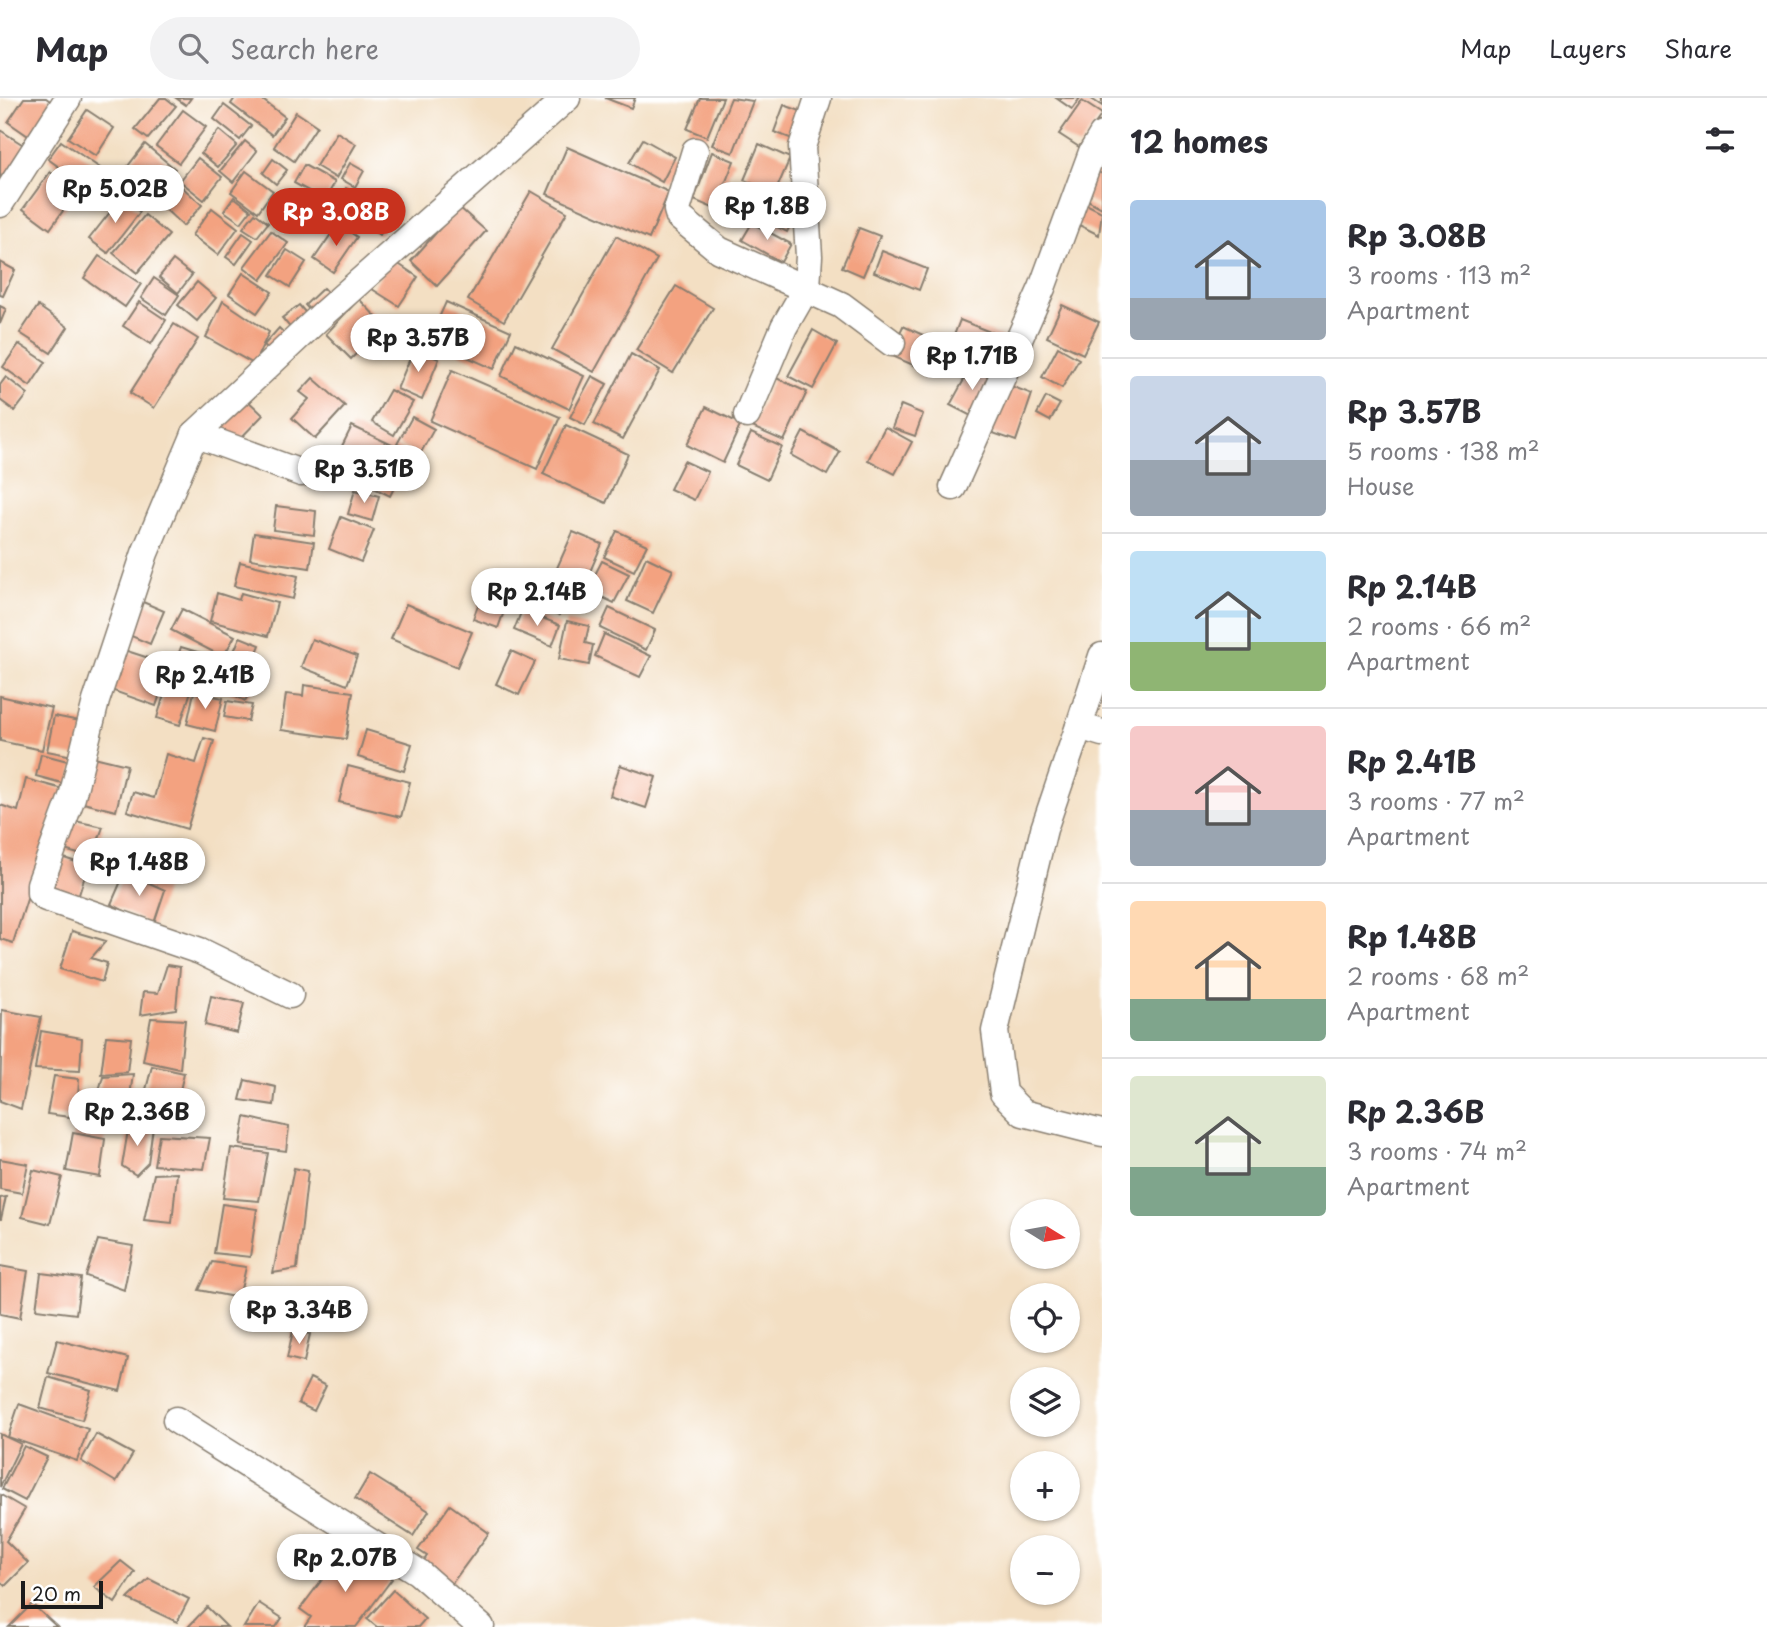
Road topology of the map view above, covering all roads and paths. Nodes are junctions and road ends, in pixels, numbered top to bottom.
1 (68, 98) edge
2 (567, 98) edge
3 (818, 98) edge
4 (1102, 135) edge
5 (695, 150) dead end
6 (0, 204) edge
7 (807, 287) junction
8 (892, 343) dead end
9 (747, 415) dead end
10 (195, 434) junction
11 (301, 473) dead end
12 (953, 487) dead end
13 (1102, 656) edge
14 (1090, 730) edge
15 (290, 995) dead end
16 (1102, 1133) edge
17 (176, 1420) dead end
18 (481, 1627) edge

1 - 6 street
2 - 10 street
3 - 7 street
4 - 12 street
5 - 7 street
7 - 8 street
7 - 9 street
10 - 11 street
10 - 15 street
13 - 14 street
14 - 16 street
17 - 18 street

